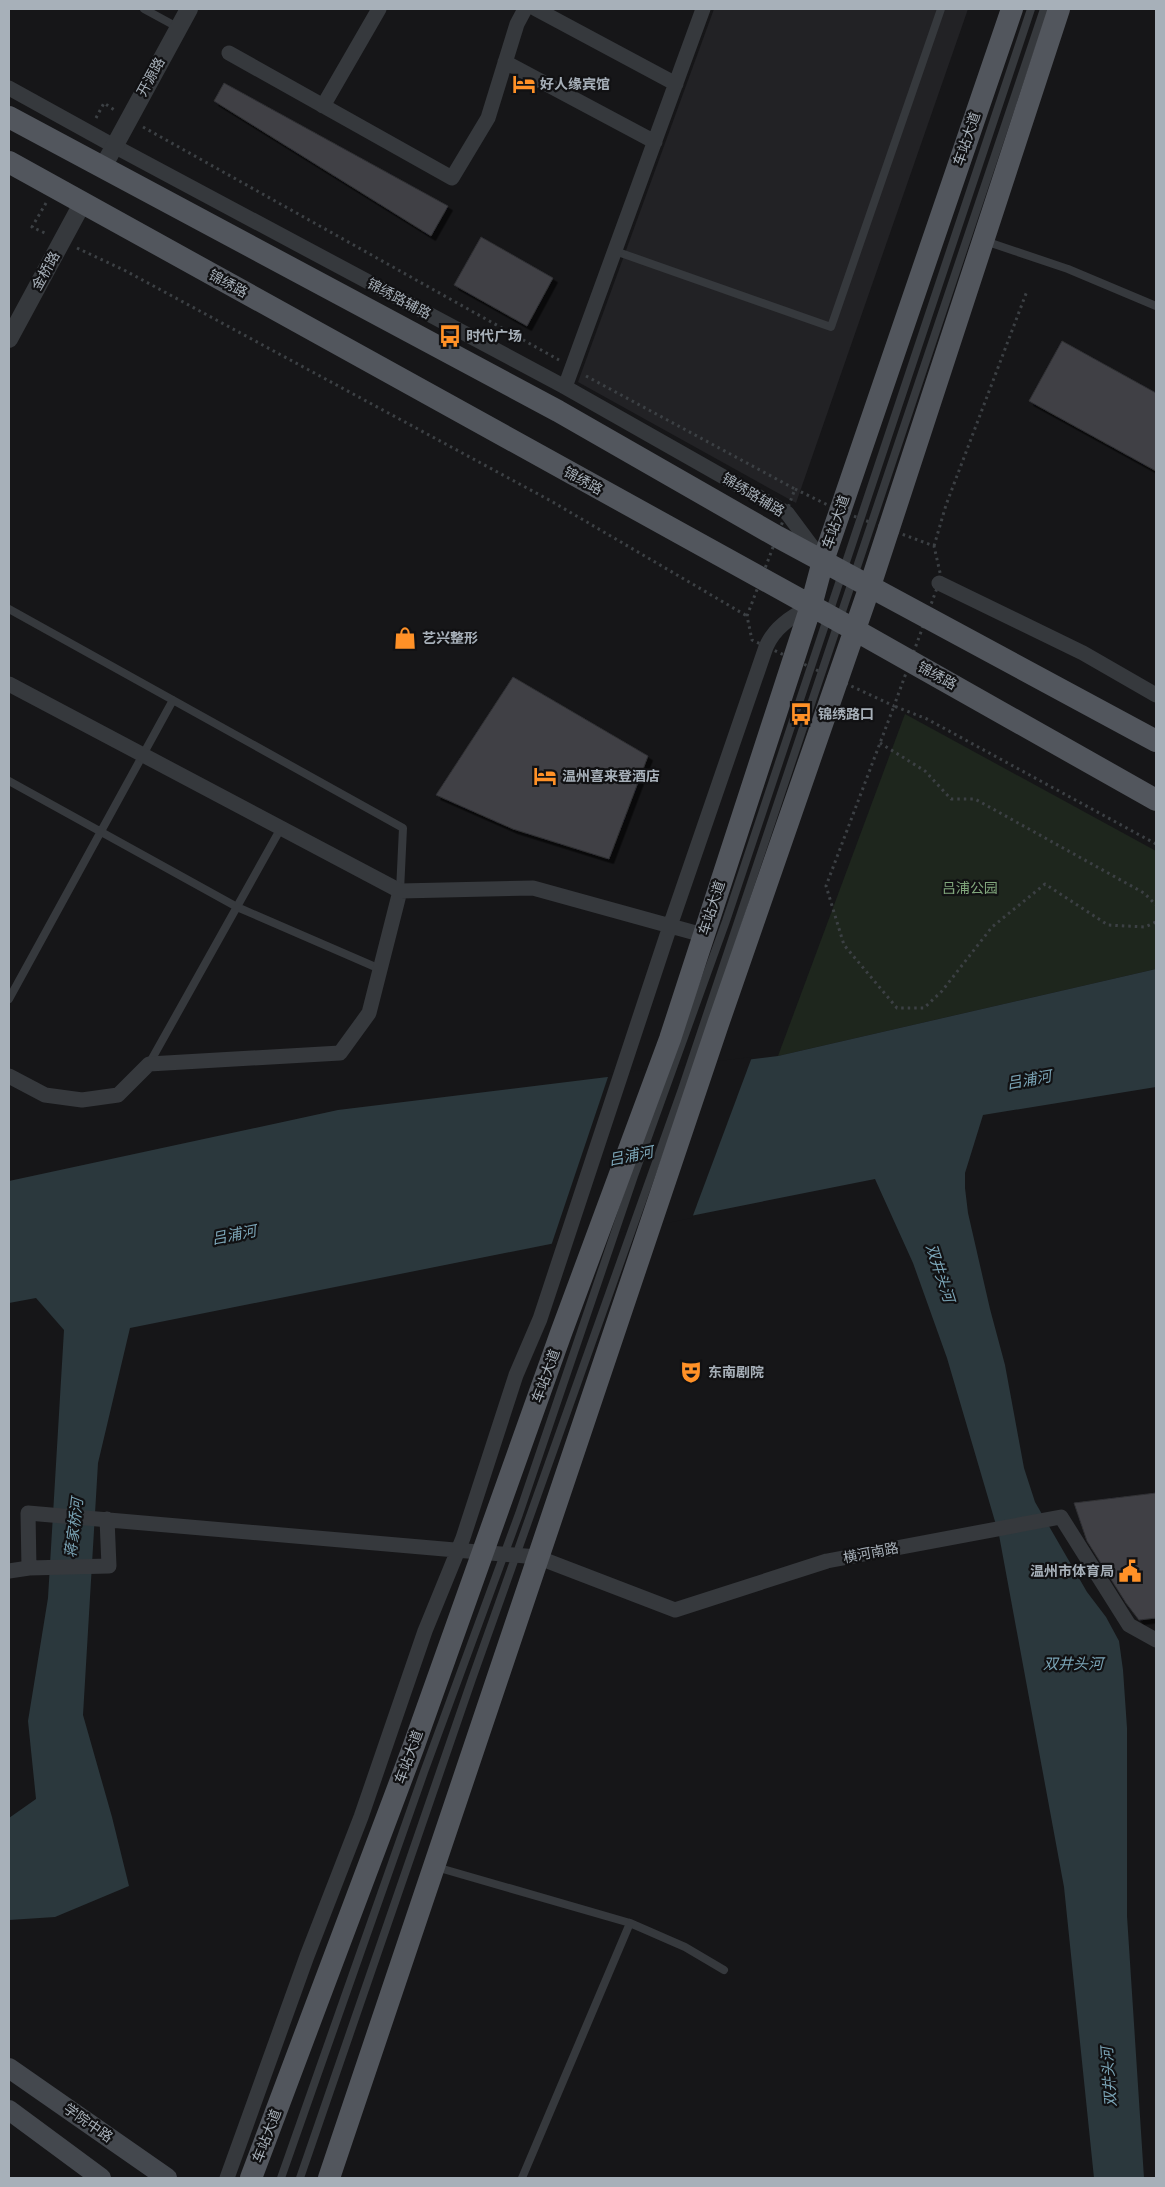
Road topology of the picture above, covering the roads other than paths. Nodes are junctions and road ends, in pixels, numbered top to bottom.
1 (144, 9) edge
2 (189, 9) edge
3 (379, 9) edge
4 (525, 9) edge
5 (536, 9) edge
6 (703, 9) edge
7 (941, 9) edge
8 (1012, 9) edge
9 (1031, 9) edge
10 (1044, 9) edge
11 (1059, 9) edge
12 (179, 28) junction
13 (229, 54) dead end
14 (505, 62) junction
15 (676, 84) junction
16 (9, 88) edge
17 (323, 106) junction
18 (9, 118) edge
19 (654, 142) junction
20 (114, 146) junction
21 (9, 162) edge
22 (103, 167) junction
23 (84, 202) junction
24 (983, 240) junction
25 (614, 251) junction
26 (1156, 306) edge
27 (9, 339) edge
28 (565, 386) junction
29 (847, 574) junction
30 (939, 583) dead end
31 (9, 609) edge
32 (833, 618) junction
33 (9, 684) edge
34 (1156, 694) edge
35 (172, 700) junction
36 (1156, 741) edge
37 (142, 754) junction
38 (9, 781) edge
39 (1156, 800) edge
40 (281, 828) junction
41 (100, 832) junction
42 (400, 891) junction
43 (236, 907) junction
44 (670, 926) junction
45 (703, 935) junction
46 (380, 969) junction
47 (9, 999) edge
48 (148, 1064) junction
49 (9, 1076) edge
50 (107, 1519) junction
51 (457, 1552) junction
52 (510, 1555) junction
53 (29, 1568) junction
54 (9, 1571) edge
55 (1156, 1640) edge
56 (434, 1866) junction
57 (630, 1923) junction
58 (724, 1970) dead end
59 (9, 2068) edge
60 (9, 2110) edge
61 (101, 2178) edge
62 (167, 2178) edge
63 (227, 2178) edge
64 (251, 2178) edge
65 (281, 2178) edge
66 (300, 2178) edge
67 (329, 2178) edge
68 (522, 2178) edge

1 - 12 lane
2 - 12 street, 开源路
3 - 17 street
4 - 14 street
5 - 15 street
6 - 15 street
7 - 25 lane
8 - 29 main road, 车站大道
9 - 29 lane
10 - 29 lane
11 - 24 main road, 车站大道
12 - 20 street, 开源路
13 - 17 street
14 - 17 street
14 - 19 street
15 - 19 street
16 - 20 street, 锦绣路辅路
18 - 22 main road
19 - 25 street
20 - 22 street, 开源路
20 - 28 street, 锦绣路辅路
21 - 23 main road, 锦绣路
22 - 29 main road
23 - 27 street, 金桥路
23 - 32 main road, 锦绣路
24 - 26 lane
24 - 29 main road, 车站大道
25 - 28 street
28 - 29 street, 锦绣路辅路
29 - 32 main road, 车站大道
29 - 32 main road, 车站大道
29 - 36 main road
30 - 34 street
31 - 35 lane
32 - 39 main road, 锦绣路
32 - 44 street
32 - 45 main road, 车站大道
32 - 52 lane
32 - 52 lane
32 - 52 main road, 车站大道
33 - 37 street
35 - 37 lane
35 - 42 lane
37 - 40 street
37 - 41 lane
38 - 41 lane
40 - 42 street
40 - 43 lane
41 - 43 lane
41 - 47 lane
42 - 44 street
42 - 46 street
43 - 46 lane
43 - 48 lane
44 - 45 street
44 - 51 street
45 - 52 main road, 车站大道
46 - 48 street
48 - 49 street
50 - 51 street, 横河南路
50 - 53 street
50 - 53 street, 横河南路
51 - 52 street, 横河南路
51 - 63 street
52 - 55 street, 横河南路
52 - 56 main road, 车站大道
52 - 64 main road, 车站大道
52 - 65 lane
52 - 66 lane
53 - 54 street
56 - 57 lane
56 - 67 main road, 车站大道
57 - 58 lane
57 - 68 lane
59 - 62 main road, 学院中路
60 - 61 main road

